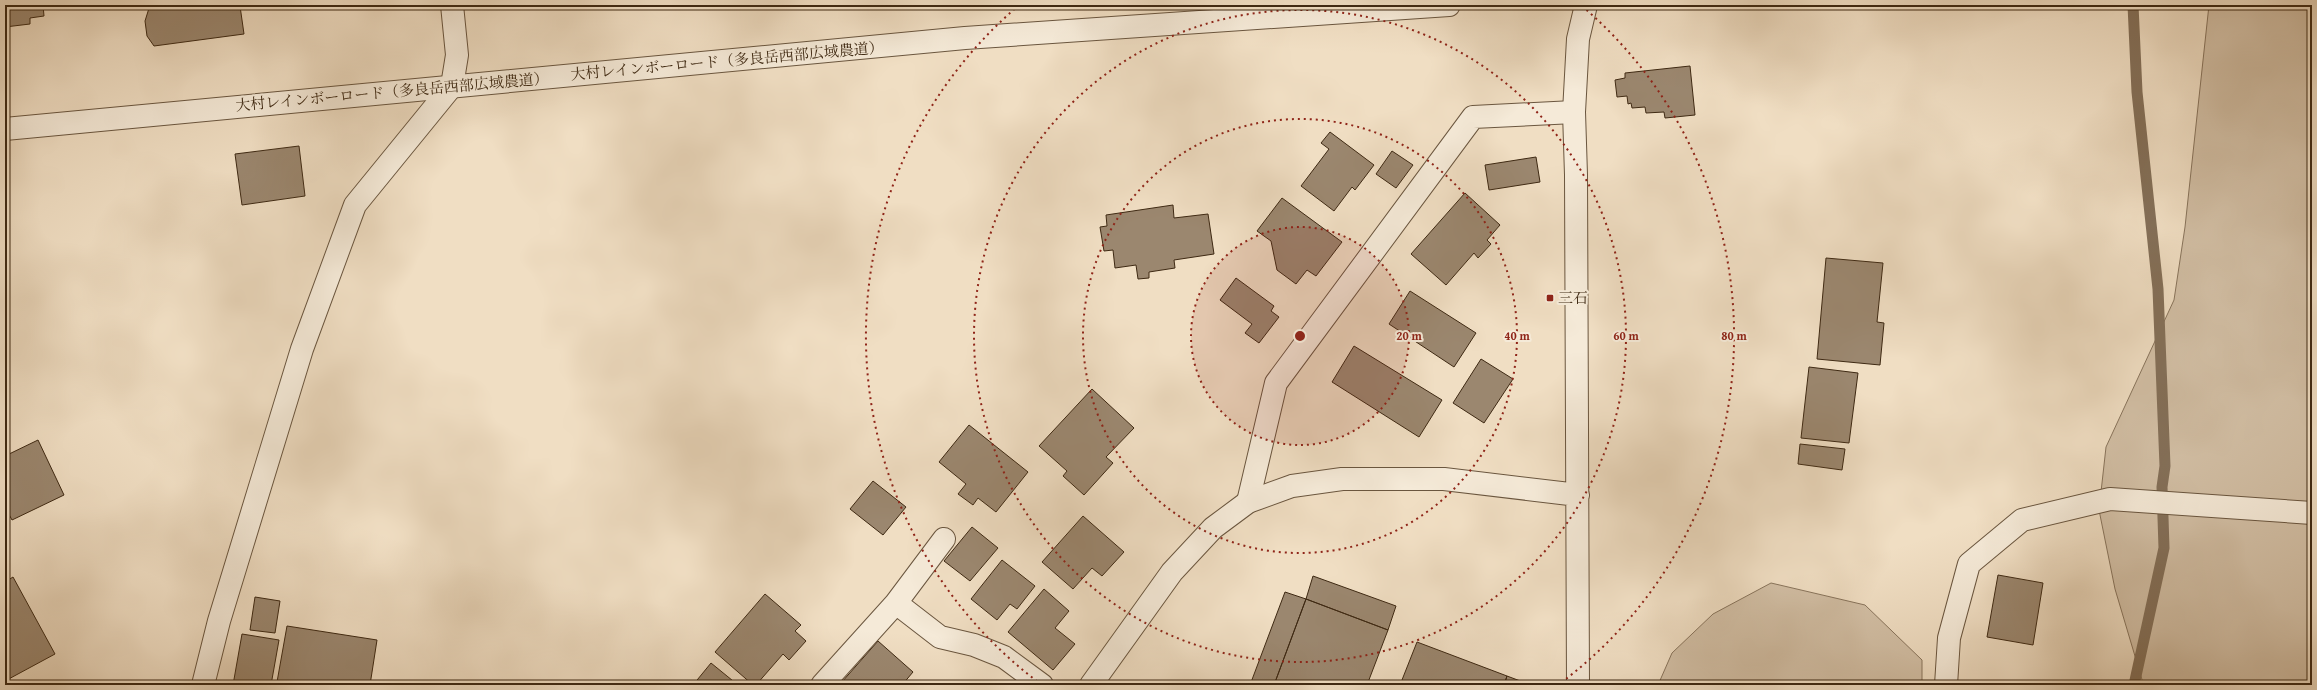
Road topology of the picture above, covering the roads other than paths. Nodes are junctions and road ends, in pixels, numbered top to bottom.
1 (452, 5) edge
2 (1449, 5) edge
3 (1586, 5) edge
4 (452, 86) junction
5 (1574, 112) junction
6 (5, 129) edge
7 (1578, 495) junction
8 (1248, 502) junction
9 (2312, 513) edge
10 (944, 539) dead end
11 (896, 603) junction
12 (202, 685) edge
13 (822, 685) edge
14 (1042, 685) edge
15 (1091, 685) edge
16 (1578, 685) edge
17 (1946, 685) edge

1 - 4 street
2 - 4 street, 大村レインボーロード（多良岳西部広域農道）
3 - 5 street
4 - 6 street, 大村レインボーロード（多良岳西部広域農道）
4 - 12 street
5 - 7 street
5 - 8 street
7 - 8 street
7 - 16 street
8 - 15 street
9 - 17 street
10 - 11 street
11 - 13 street
11 - 14 street

